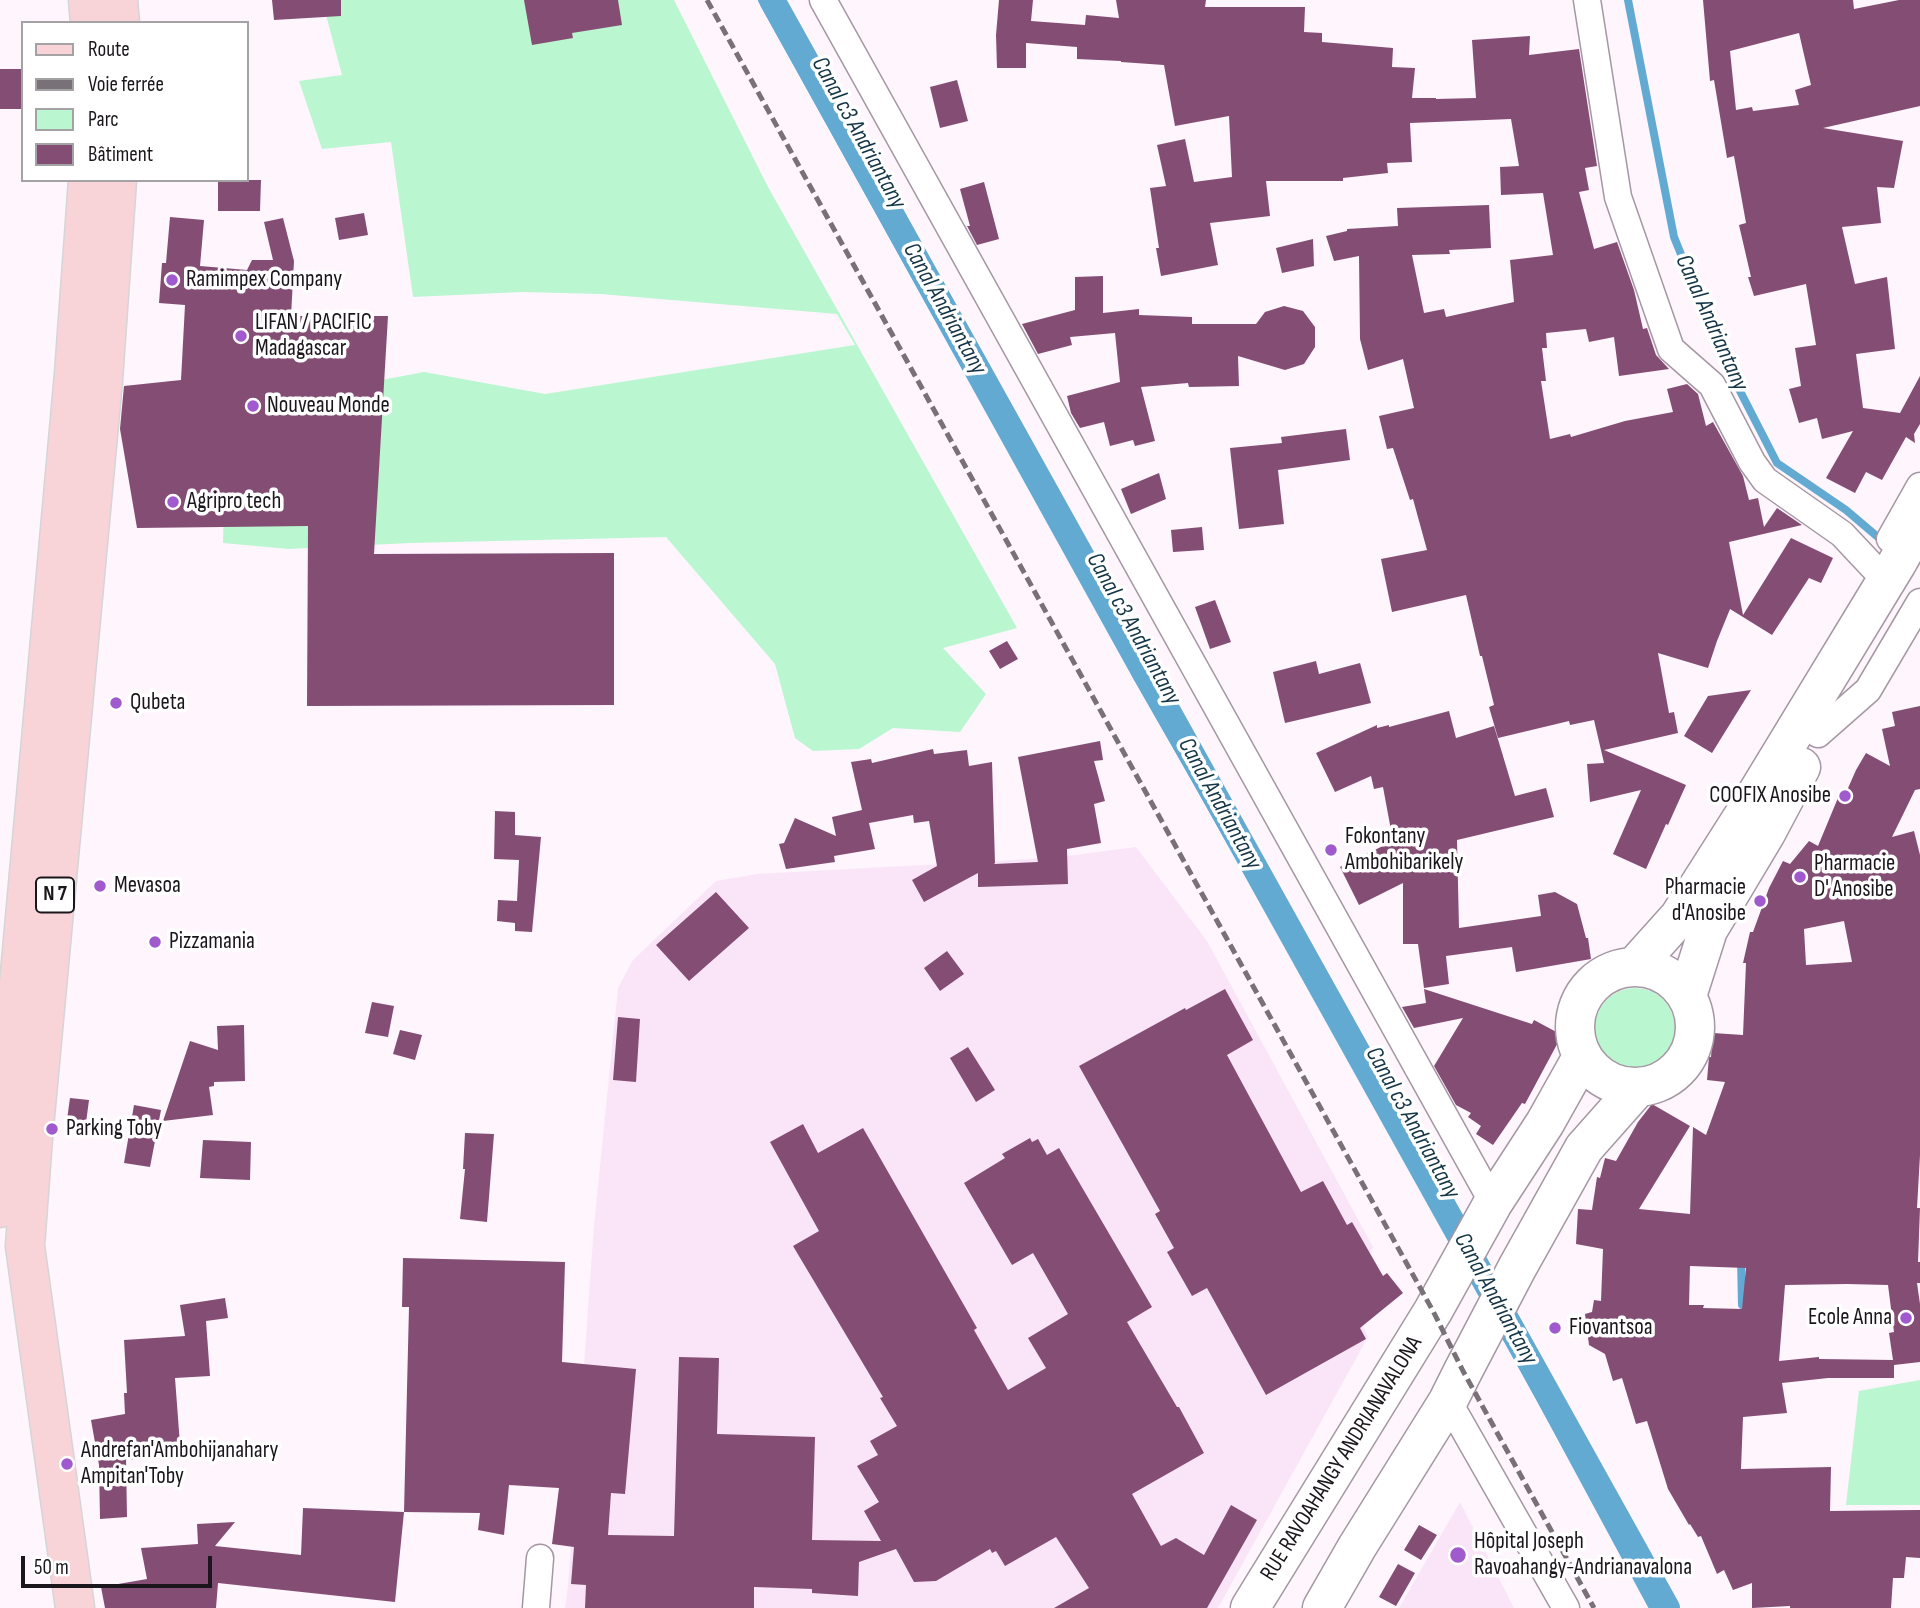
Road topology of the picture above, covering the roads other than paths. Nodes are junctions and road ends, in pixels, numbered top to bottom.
1 (88, 0) edge
2 (118, 0) edge
3 (823, 0) edge
4 (1587, 0) edge
5 (90, 21) edge
6 (120, 21) edge
7 (88, 182) edge
8 (117, 182) edge
9 (1920, 486) edge
10 (1904, 555) edge
11 (1808, 729) junction
12 (1635, 966) junction
13 (1687, 996) junction
14 (1582, 1057) junction
15 (1639, 1087) junction
16 (6, 1188) edge
17 (1493, 1203) junction
18 (0, 1240) edge
19 (1448, 1401) junction
20 (540, 1558) dead end
21 (53, 1608) edge
22 (75, 1608) edge
23 (536, 1608) edge
24 (1250, 1608) edge
25 (1322, 1608) edge
26 (1566, 1608) edge

1 - 5 main road
2 - 6 main road
3 - 17 street
4 - 10 street
7 - 16 main road, N 7
8 - 16 main road, N 7
9 - 10 street
10 - 11 main road
11 - 12 main road
11 - 13 main road
12 - 13 main road
12 - 14 main road
13 - 15 main road
14 - 15 main road
14 - 17 main road, RUE RAVOAHANGY ANDRIANAVALONA
15 - 19 main road
16 - 22 main road, N 7
17 - 24 main road, RUE RAVOAHANGY ANDRIANAVALONA
18 - 21 main road
19 - 25 main road
19 - 26 street
20 - 23 street

